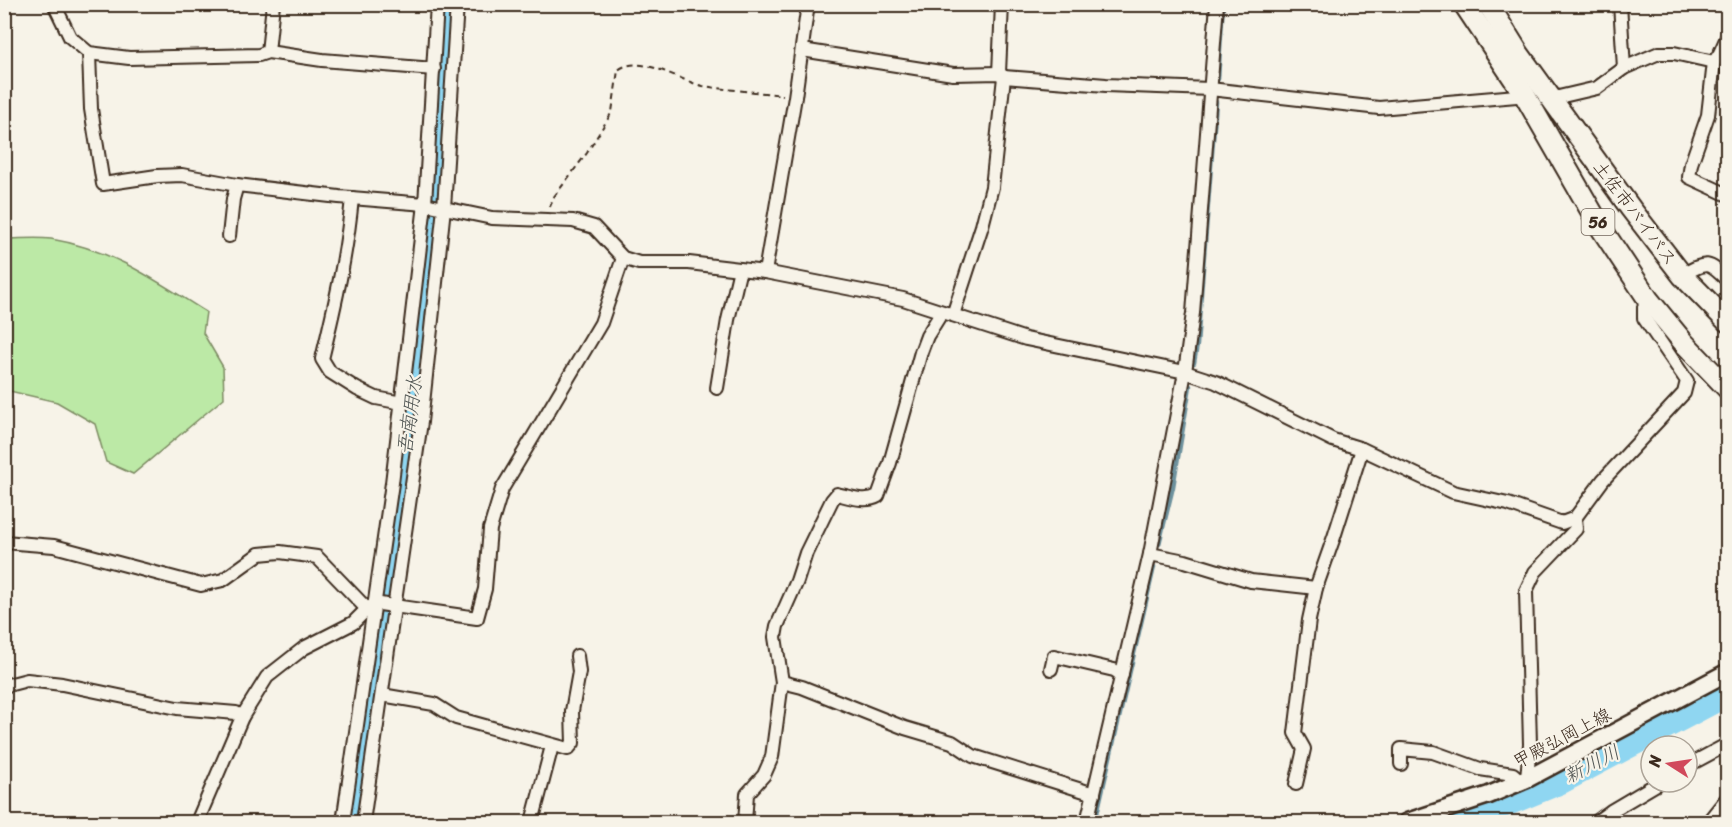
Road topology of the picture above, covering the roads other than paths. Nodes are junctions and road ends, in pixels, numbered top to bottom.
1 (54, 4) edge
2 (273, 4) edge
3 (437, 4) edge
4 (457, 4) edge
5 (808, 4) edge
6 (1002, 4) edge
7 (1217, 4) edge
8 (1464, 4) edge
9 (1488, 4) edge
10 (1620, 4) edge
11 (1728, 35) edge
12 (802, 50) junction
13 (268, 52) junction
14 (90, 53) junction
15 (1714, 62) junction
16 (1624, 68) junction
17 (434, 69) junction
18 (1002, 75) junction
19 (1210, 89) junction
20 (1524, 94) junction
21 (1550, 99) junction
22 (237, 185) junction
23 (1728, 195) edge
24 (352, 198) junction
25 (435, 206) junction
26 (229, 236) dead end
27 (623, 258) junction
28 (740, 268) junction
29 (765, 272) junction
30 (1682, 275) junction
31 (1728, 281) edge
32 (1648, 299) junction
33 (947, 313) junction
34 (1728, 322) edge
35 (1185, 372) junction
36 (717, 388) dead end
37 (1728, 389) edge
38 (402, 403) junction
39 (1362, 448) junction
40 (1575, 518) junction
41 (4, 542) edge
42 (1150, 554) junction
43 (1316, 588) junction
44 (381, 606) junction
45 (577, 656) dead end
46 (1051, 669) dead end
47 (1728, 672) edge
48 (1122, 675) junction
49 (782, 682) junction
50 (4, 686) edge
51 (382, 695) junction
52 (242, 717) junction
53 (1728, 744) edge
54 (552, 746) junction
55 (1699, 760) edge
56 (1401, 764) dead end
57 (1524, 780) junction
58 (1296, 784) dead end
59 (1094, 794) junction
60 (1640, 794) edge
61 (1728, 796) edge
62 (197, 822) edge
63 (343, 822) edge
64 (363, 822) edge
65 (532, 822) edge
66 (745, 822) edge
67 (1087, 822) edge
68 (1407, 822) edge
69 (1596, 822) edge
70 (1708, 822) edge

1 - 14 street
2 - 13 street
3 - 17 street
4 - 25 street
5 - 12 street
6 - 18 street
7 - 19 street
8 - 20 highway, 56
9 - 21 highway, 56
10 - 16 street
11 - 15 street
12 - 18 street
12 - 29 street
13 - 14 street
13 - 17 street
14 - 22 street
15 - 16 street
15 - 23 street
16 - 21 street
17 - 25 street
18 - 19 street
18 - 33 street
19 - 20 street
19 - 35 street
20 - 21 street
20 - 32 highway, 土佐市バイパス / 56
21 - 30 highway, 土佐市バイパス / 56
22 - 24 street
22 - 26 street
24 - 25 street
24 - 38 street
25 - 27 street
25 - 38 street
25 - 44 street
27 - 28 street
27 - 44 street
28 - 29 street
28 - 36 street
29 - 33 street
30 - 31 street
30 - 34 highway, 土佐市バイパス / 56
32 - 37 highway, 土佐市バイパス / 56
32 - 40 street
33 - 35 street
33 - 49 street
35 - 39 street
35 - 42 street
38 - 44 street
39 - 40 street
39 - 43 street
40 - 57 street
41 - 44 street
42 - 43 street
42 - 48 street
43 - 58 street
44 - 51 street
44 - 52 street
44 - 63 street
45 - 54 street
46 - 48 street
47 - 57 main road, 甲殿弘岡上線
48 - 59 street
49 - 59 street
49 - 66 street
50 - 52 street
51 - 54 street
51 - 64 street
52 - 62 street
53 - 55 street
54 - 65 street
56 - 57 street
57 - 68 main road, 甲殿弘岡上線
59 - 67 street
60 - 69 street
61 - 70 street

